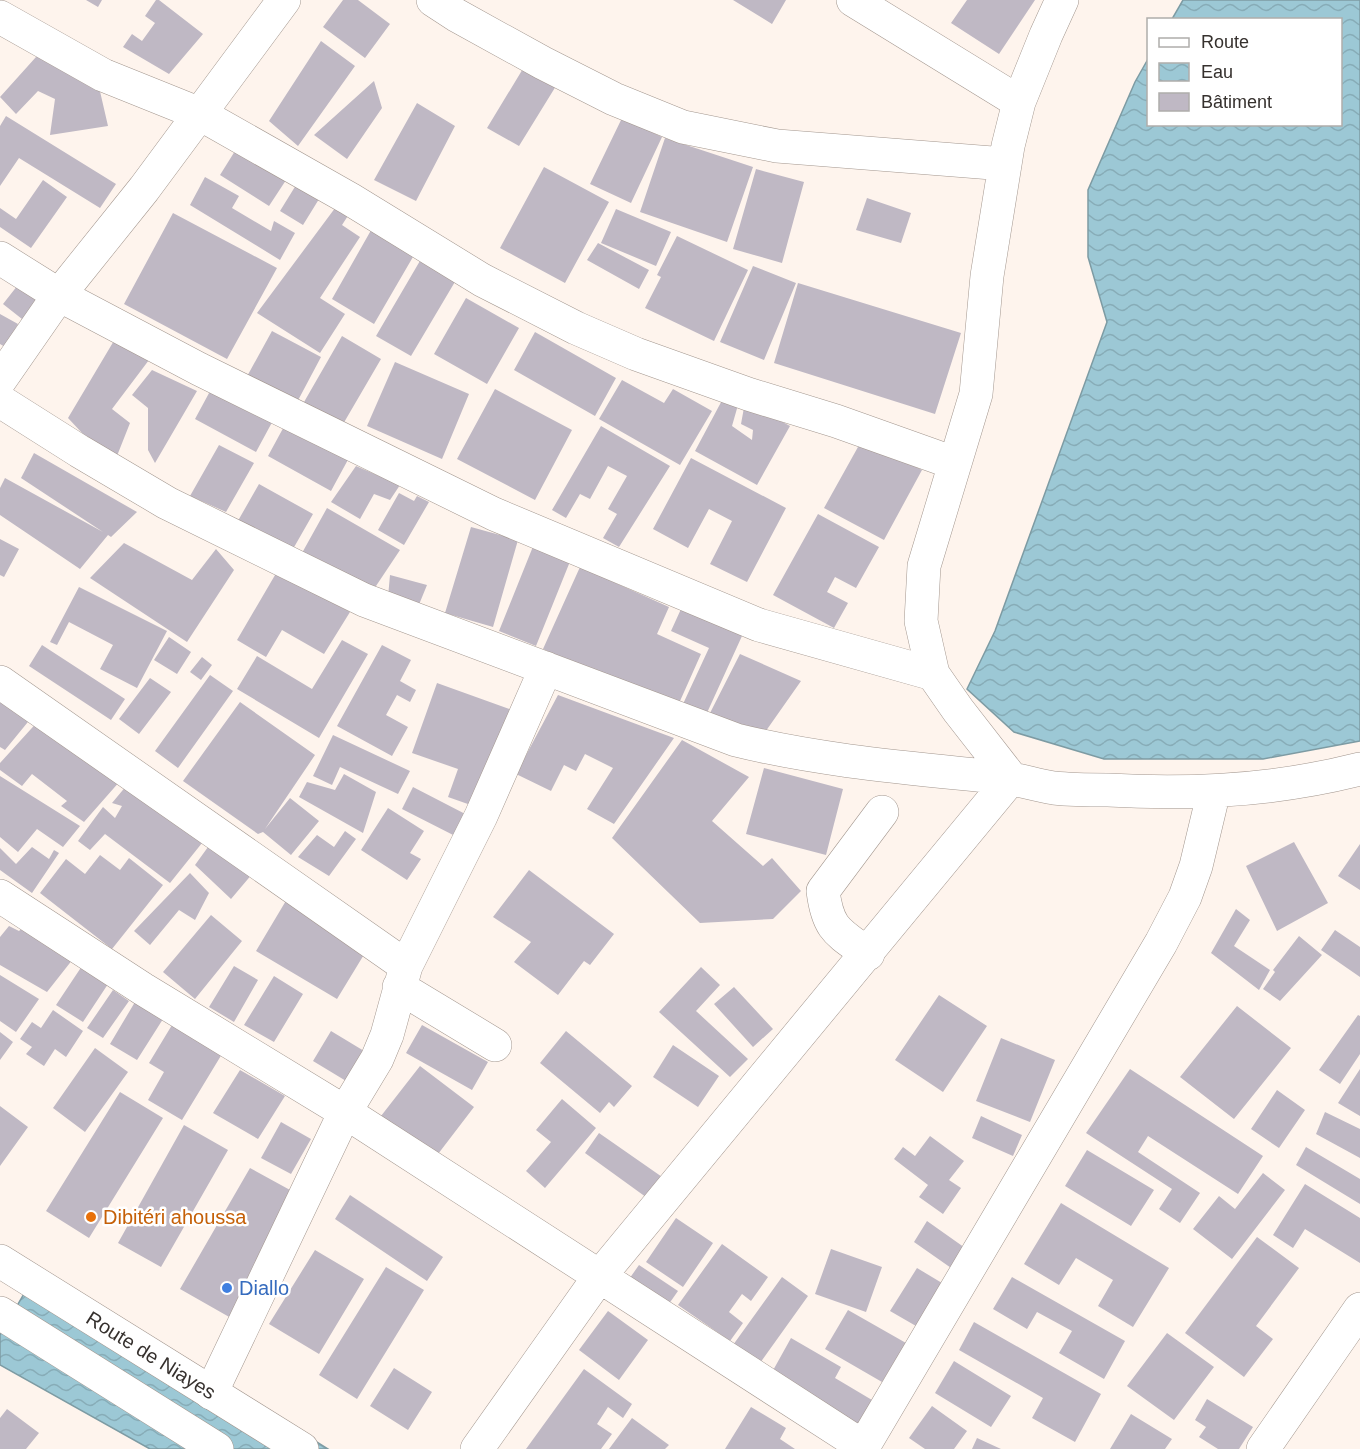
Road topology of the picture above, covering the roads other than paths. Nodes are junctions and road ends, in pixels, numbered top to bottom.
1 (284, 0) edge
2 (433, 0) edge
3 (853, 0) edge
4 (1062, 0) edge
5 (0, 17) edge
6 (1019, 102) junction
7 (200, 114) junction
8 (1005, 164) junction
9 (0, 258) edge
10 (59, 295) junction
11 (0, 380) edge
12 (0, 401) edge
13 (954, 463) junction
14 (546, 668) junction
15 (933, 674) junction
16 (0, 682) edge
17 (1360, 769) edge
18 (1011, 778) junction
19 (1214, 791) junction
20 (882, 812) dead end
21 (0, 896) edge
22 (868, 954) junction
23 (403, 976) junction
24 (495, 1046) dead end
25 (345, 1113) junction
26 (0, 1262) edge
27 (599, 1277) junction
28 (1360, 1309) edge
29 (0, 1313) edge
30 (211, 1393) junction
31 (863, 1448) edge
32 (217, 1449) edge
33 (302, 1449) edge
34 (477, 1449) edge
35 (1263, 1449) edge

1 - 7 street
2 - 8 street
3 - 6 street
4 - 6 street
5 - 7 street
6 - 8 street
7 - 10 street
7 - 13 street
8 - 13 street
9 - 10 street
10 - 11 street
10 - 15 street
12 - 14 street
13 - 15 street
14 - 18 street
14 - 23 street
15 - 18 street
16 - 23 street
17 - 19 street
18 - 19 street
18 - 22 street
19 - 31 street
20 - 22 street
21 - 25 street
22 - 27 street
23 - 24 street
23 - 25 street
25 - 27 street
25 - 30 street
26 - 30 street, Route de Niayes
27 - 31 street
27 - 34 street
28 - 35 street
29 - 32 street
30 - 33 street, Route de Niayes

